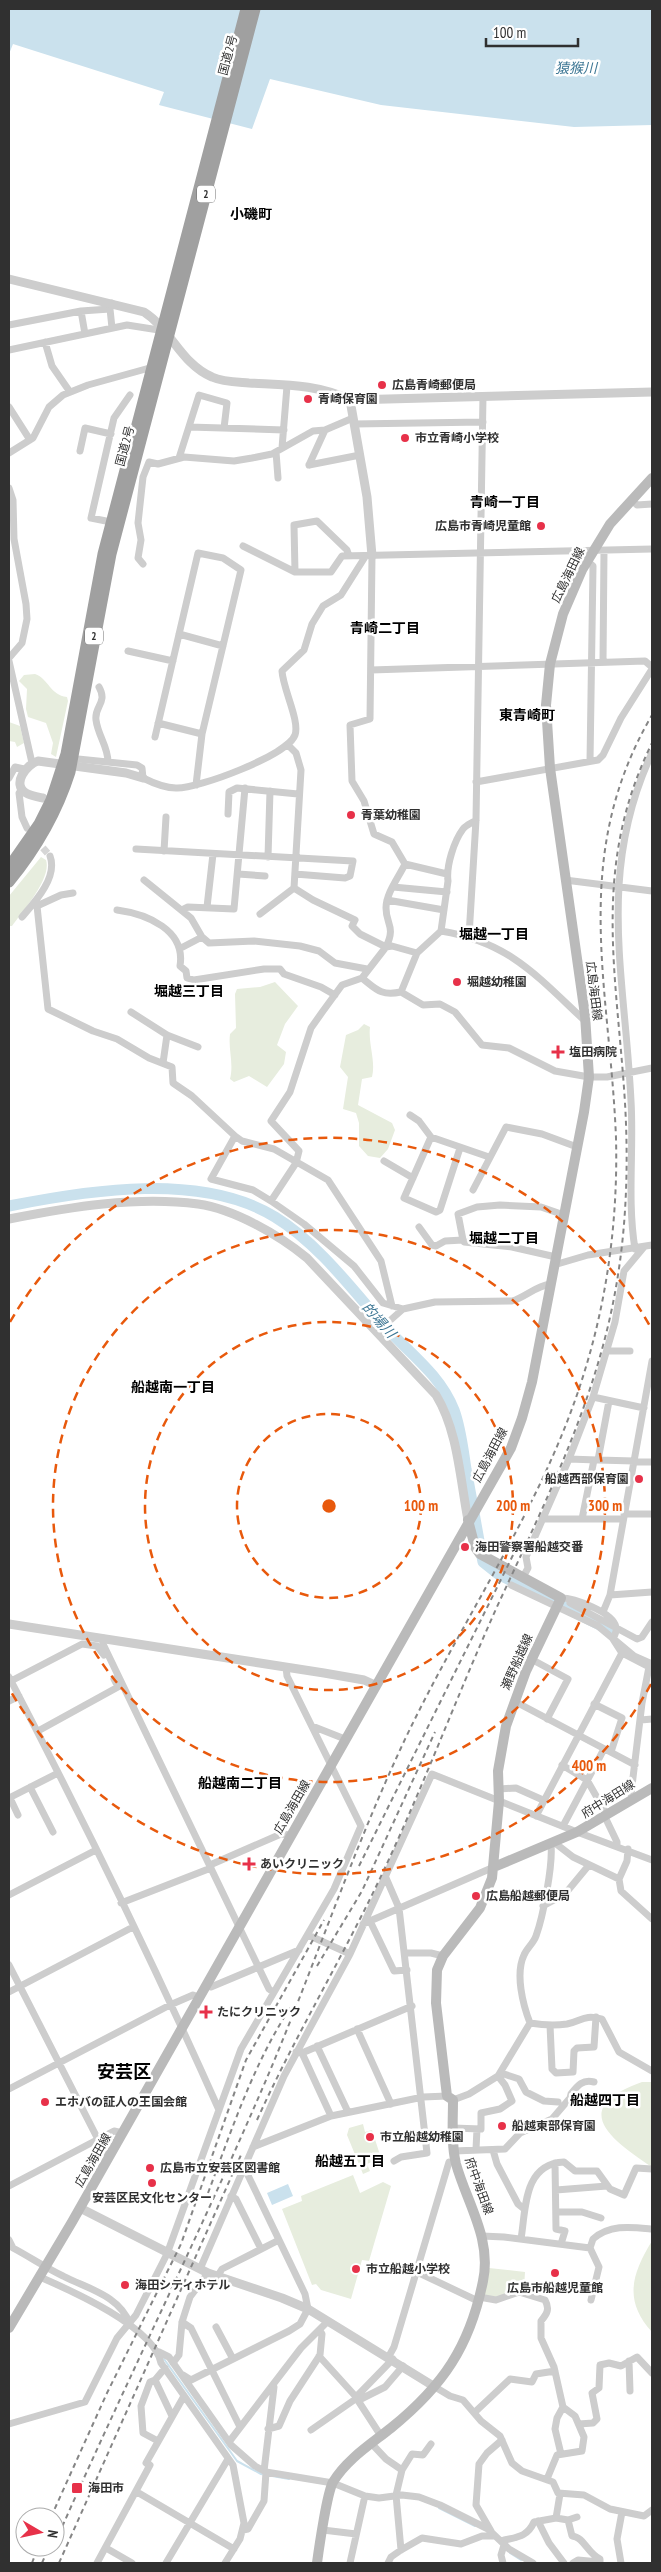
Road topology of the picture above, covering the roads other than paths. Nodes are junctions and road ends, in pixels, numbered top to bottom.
1 (246, 9) edge
2 (254, 9) edge
3 (9, 279) edge
4 (111, 306) junction
5 (81, 311) junction
6 (9, 324) edge
7 (112, 328) junction
8 (165, 331) junction
9 (85, 334) junction
10 (45, 342) junction
11 (177, 347) junction
12 (9, 350) edge
13 (153, 377) junction
14 (287, 386) junction
15 (70, 392) junction
16 (652, 392) edge
17 (130, 394) dead end
18 (483, 396) junction
19 (350, 400) junction
20 (9, 407) edge
21 (354, 421) junction
22 (483, 422) junction
23 (189, 427) junction
24 (224, 428) junction
25 (284, 430) junction
26 (325, 430) junction
27 (110, 434) junction
28 (30, 440) junction
29 (279, 450) junction
30 (80, 451) dead end
31 (9, 454) edge
32 (360, 455) junction
33 (179, 458) junction
34 (278, 478) dead end
35 (652, 478) edge
36 (9, 488) edge
37 (632, 500) junction
38 (652, 504) edge
39 (11, 506) edge
40 (111, 522) junction
41 (11, 536) edge
42 (243, 546) dead end
43 (652, 549) edge
44 (604, 551) junction
45 (592, 552) junction
46 (480, 554) junction
47 (349, 556) junction
48 (369, 556) junction
49 (587, 561) junction
50 (142, 564) dead end
51 (295, 572) junction
52 (179, 634) junction
53 (223, 646) junction
54 (128, 651) dead end
55 (9, 660) edge
56 (173, 661) junction
57 (603, 662) junction
58 (592, 663) junction
59 (550, 664) junction
60 (478, 668) junction
61 (652, 668) edge
62 (371, 670) junction
63 (99, 686) dead end
64 (82, 708) junction
65 (158, 723) junction
66 (202, 734) junction
67 (155, 737) dead end
68 (289, 746) junction
69 (652, 753) edge
70 (590, 761) junction
71 (80, 762) junction
72 (108, 762) junction
73 (32, 763) junction
74 (550, 768) junction
75 (24, 769) junction
76 (59, 777) junction
77 (9, 778) edge
78 (143, 778) junction
79 (476, 782) junction
80 (196, 785) junction
81 (245, 788) junction
82 (22, 789) junction
83 (270, 791) junction
84 (298, 794) junction
85 (61, 797) junction
86 (43, 798) junction
87 (228, 814) dead end
88 (166, 817) dead end
89 (476, 820) junction
90 (39, 824) junction
91 (27, 828) dead end
92 (136, 849) dead end
93 (164, 851) junction
94 (213, 854) junction
95 (240, 855) junction
96 (50, 856) tunnel mouth
97 (268, 856) junction
98 (294, 860) junction
99 (406, 864) junction
100 (9, 867) edge
101 (238, 874) junction
102 (295, 874) junction
103 (447, 874) junction
104 (265, 876) dead end
105 (144, 880) dead end
106 (565, 880) junction
107 (9, 882) edge
108 (393, 887) junction
109 (618, 887) junction
110 (294, 888) junction
111 (652, 891) edge
112 (73, 892) dead end
113 (447, 892) junction
114 (388, 900) junction
115 (35, 905) junction
116 (207, 907) junction
117 (117, 910) dead end
118 (182, 910) junction
119 (444, 910) junction
120 (260, 914) dead end
121 (22, 917) dead end
122 (441, 931) junction
123 (469, 936) junction
124 (202, 937) junction
125 (386, 947) junction
126 (181, 948) junction
127 (418, 953) junction
128 (367, 970) junction
129 (362, 978) junction
130 (400, 992) junction
131 (335, 994) junction
132 (131, 1012) dead end
133 (585, 1020) junction
134 (167, 1035) junction
135 (198, 1047) dead end
136 (163, 1063) junction
137 (652, 1068) edge
138 (630, 1073) junction
139 (589, 1076) junction
140 (410, 1114) dead end
141 (235, 1136) junction
142 (431, 1137) junction
143 (460, 1148) junction
144 (577, 1148) junction
145 (489, 1157) junction
146 (384, 1161) dead end
147 (296, 1163) junction
148 (413, 1178) junction
149 (473, 1190) dead end
150 (271, 1201) junction
151 (564, 1215) junction
152 (9, 1219) edge
153 (419, 1227) dead end
154 (463, 1240) junction
155 (652, 1245) edge
156 (644, 1247) junction
157 (636, 1249) junction
158 (555, 1261) junction
159 (551, 1284) junction
160 (392, 1306) junction
161 (403, 1309) junction
162 (378, 1332) junction
163 (630, 1350) dead end
164 (607, 1351) junction
165 (652, 1361) edge
166 (650, 1390) edge
167 (593, 1397) junction
168 (610, 1400) junction
169 (644, 1408) junction
170 (569, 1459) junction
171 (596, 1460) junction
172 (634, 1462) junction
173 (652, 1462) edge
174 (652, 1514) edge
175 (470, 1517) junction
176 (624, 1517) junction
177 (542, 1519) junction
178 (582, 1519) junction
179 (523, 1577) junction
180 (511, 1585) dead end
181 (652, 1592) edge
182 (610, 1595) junction
183 (559, 1602) junction
184 (603, 1612) junction
185 (652, 1622) edge
186 (9, 1624) edge
187 (617, 1629) junction
188 (614, 1637) junction
189 (101, 1643) junction
190 (622, 1653) junction
191 (532, 1659) junction
192 (652, 1664) edge
193 (286, 1667) junction
194 (10, 1679) edge
195 (375, 1685) junction
196 (19, 1696) junction
197 (9, 1701) edge
198 (514, 1701) junction
199 (594, 1704) junction
200 (547, 1719) junction
201 (652, 1719) edge
202 (640, 1720) junction
203 (312, 1726) junction
204 (38, 1731) junction
205 (578, 1735) junction
206 (345, 1739) junction
207 (608, 1751) junction
208 (331, 1764) junction
209 (562, 1765) junction
210 (635, 1765) junction
211 (58, 1773) junction
212 (588, 1780) junction
213 (30, 1786) junction
214 (652, 1788) edge
215 (499, 1789) junction
216 (9, 1798) edge
217 (633, 1799) junction
218 (544, 1800) junction
219 (499, 1801) junction
220 (18, 1815) dead end
221 (536, 1816) junction
222 (606, 1816) junction
223 (563, 1826) junction
224 (53, 1832) dead end
225 (577, 1832) junction
226 (290, 1835) junction
227 (553, 1844) junction
228 (617, 1846) junction
229 (628, 1849) junction
230 (96, 1850) junction
231 (652, 1860) edge
232 (210, 1866) junction
233 (589, 1866) junction
234 (494, 1867) junction
235 (386, 1878) junction
236 (619, 1879) junction
237 (9, 1895) edge
238 (121, 1903) junction
239 (543, 1906) junction
240 (399, 1908) junction
241 (652, 1919) edge
242 (367, 1922) junction
243 (239, 1926) junction
244 (133, 1927) junction
245 (308, 1935) junction
246 (299, 1950) junction
247 (405, 1953) junction
248 (350, 1954) junction
249 (443, 1956) junction
250 (9, 1965) edge
251 (259, 1967) junction
252 (407, 1970) junction
253 (206, 1985) junction
254 (19, 1986) junction
255 (9, 1992) edge
256 (273, 1992) junction
257 (199, 1997) junction
258 (170, 2005) junction
259 (412, 2006) junction
260 (596, 2018) junction
261 (530, 2023) junction
262 (550, 2025) junction
263 (181, 2029) junction
264 (357, 2029) junction
265 (317, 2046) junction
266 (299, 2052) junction
267 (58, 2064) junction
268 (652, 2071) edge
269 (499, 2074) junction
270 (594, 2082) dead end
271 (9, 2089) edge
272 (421, 2098) junction
273 (450, 2098) junction
274 (558, 2102) dead end
275 (391, 2104) junction
276 (218, 2110) junction
277 (348, 2112) junction
278 (331, 2116) junction
279 (453, 2128) junction
280 (477, 2129) junction
281 (123, 2133) junction
282 (98, 2139) junction
283 (253, 2147) junction
284 (476, 2150) junction
285 (493, 2150) junction
286 (454, 2151) junction
287 (108, 2159) junction
288 (394, 2161) dead end
289 (450, 2162) dead end
290 (555, 2163) junction
291 (244, 2167) junction
292 (652, 2169) edge
293 (9, 2186) edge
294 (607, 2186) junction
295 (556, 2190) junction
296 (231, 2196) junction
297 (80, 2208) junction
298 (523, 2208) junction
299 (556, 2212) junction
300 (601, 2218) dead end
301 (652, 2229) edge
302 (482, 2236) junction
303 (521, 2239) junction
304 (9, 2240) edge
305 (279, 2240) junction
306 (561, 2244) junction
307 (590, 2248) junction
308 (261, 2249) junction
309 (9, 2251) edge
310 (167, 2254) junction
311 (42, 2270) junction
312 (204, 2271) junction
313 (417, 2272) junction
314 (217, 2277) junction
315 (478, 2299) junction
316 (591, 2300) dead end
317 (308, 2309) junction
318 (328, 2321) junction
319 (182, 2322) junction
320 (130, 2324) junction
321 (216, 2327) dead end
322 (9, 2328) edge
323 (320, 2331) junction
324 (159, 2352) junction
325 (319, 2356) junction
326 (391, 2358) junction
327 (233, 2359) junction
328 (629, 2361) junction
329 (173, 2363) junction
330 (403, 2366) junction
331 (165, 2368) junction
332 (211, 2370) junction
333 (555, 2371) junction
334 (652, 2373) edge
335 (155, 2380) junction
336 (272, 2386) junction
337 (435, 2387) junction
338 (630, 2390) dead end
339 (189, 2391) junction
340 (357, 2399) junction
341 (563, 2407) junction
342 (476, 2412) junction
343 (172, 2416) junction
344 (9, 2424) edge
345 (578, 2424) junction
346 (240, 2428) junction
347 (268, 2429) junction
348 (312, 2430) dead end
349 (381, 2436) junction
350 (502, 2440) junction
351 (158, 2441) junction
352 (372, 2443) junction
353 (431, 2444) dead end
354 (228, 2447) junction
355 (561, 2454) junction
356 (228, 2459) junction
357 (402, 2470) junction
358 (265, 2474) junction
359 (547, 2479) junction
360 (337, 2485) junction
361 (137, 2492) junction
362 (560, 2494) junction
363 (396, 2497) junction
364 (364, 2500) junction
365 (652, 2510) edge
366 (622, 2512) junction
367 (577, 2517) dead end
368 (556, 2518) junction
369 (568, 2520) junction
370 (538, 2521) junction
371 (190, 2523) junction
372 (243, 2530) junction
373 (323, 2530) junction
374 (356, 2534) junction
375 (492, 2534) junction
376 (502, 2543) junction
377 (106, 2548) junction
378 (234, 2549) junction
379 (401, 2550) junction
380 (98, 2563) edge
381 (132, 2563) edge
382 (166, 2563) edge
383 (225, 2563) edge
384 (317, 2563) edge
385 (350, 2563) edge
386 (388, 2563) edge
387 (503, 2563) edge
388 (533, 2563) edge
389 (564, 2563) edge
390 (573, 2563) edge
391 (601, 2563) edge
392 (621, 2563) edge

1 - 13 highway, 国道2号 / 2
2 - 13 highway, 国道2号 / 2
3 - 4 street
4 - 5 street
4 - 7 street
4 - 8 street
5 - 6 street
5 - 9 street
7 - 8 street
7 - 9 street
8 - 11 street
9 - 10 street
10 - 12 street
10 - 15 street
11 - 14 street
11 - 15 street
13 - 40 highway, 国道2号 / 2
13 - 64 highway, 国道2号 / 2
14 - 19 street
14 - 25 street
15 - 28 street
16 - 18 street
17 - 27 street
18 - 19 street
18 - 22 street
19 - 21 street
20 - 28 street
21 - 22 street
21 - 26 street
21 - 32 street
22 - 46 street
23 - 24 street
23 - 24 street
23 - 33 street
24 - 25 street
25 - 29 street
26 - 29 street
26 - 32 street
27 - 30 street
27 - 40 street
28 - 31 street
29 - 33 street
29 - 34 street
32 - 48 street
33 - 50 street
35 - 37 main road, 広島海田線
36 - 39 street
37 - 38 street
37 - 45 main road, 広島海田線
39 - 41 street
40 - 76 highway, 国道2号 / 2
41 - 55 street
42 - 51 street
43 - 44 street
44 - 45 street
44 - 57 street
45 - 46 street
45 - 49 main road, 広島海田線
46 - 48 street
46 - 60 street
47 - 48 street
47 - 51 street
47 - 51 street
48 - 62 street
48 - 68 street
49 - 58 street
49 - 59 main road, 広島海田線
52 - 53 street
52 - 53 street
52 - 56 street
53 - 66 street
54 - 56 street
55 - 73 street
56 - 65 street
57 - 58 street
57 - 61 street
58 - 59 street
58 - 70 street
59 - 60 street
59 - 74 main road, 広島海田線
60 - 62 street
60 - 79 street
61 - 70 street
62 - 99 street
63 - 72 street
64 - 71 highway
64 - 85 highway, 国道2号 / 2
65 - 66 street
65 - 67 street
66 - 80 street
68 - 80 street
68 - 84 street
69 - 109 street
70 - 74 street
71 - 72 street
71 - 73 street
71 - 78 street
71 - 85 highway
72 - 78 street
73 - 75 street
74 - 79 street
74 - 106 main road, 広島海田線
75 - 77 street
75 - 82 street
76 - 86 highway
76 - 90 highway, 国道2号 / 2
78 - 80 street
79 - 89 street
81 - 83 street
81 - 87 street
81 - 95 street
82 - 86 street
82 - 91 street
83 - 84 street
83 - 97 street
84 - 98 street
85 - 107 highway, 国道2号 / 2
86 - 90 highway
88 - 93 street
89 - 103 street
89 - 123 street
90 - 100 highway, 国道2号 / 2
92 - 93 street
93 - 94 street
94 - 95 street
94 - 116 street
95 - 97 street
95 - 101 street
96 - 115 street
97 - 98 street
98 - 102 street
98 - 102 street
99 - 103 street
99 - 108 street
101 - 104 street
101 - 116 street
102 - 110 street
103 - 113 street
105 - 118 street
106 - 109 street
106 - 133 main road, 広島海田線
108 - 113 street
108 - 114 street
109 - 111 street
109 - 138 street
110 - 120 street
110 - 125 street
112 - 115 street
113 - 119 street
114 - 119 street
114 - 125 street
115 - 121 street
115 - 136 street
116 - 118 street
117 - 126 street
118 - 124 street
119 - 122 street
122 - 123 street
122 - 127 street
123 - 133 street
124 - 126 street
124 - 128 street
125 - 127 street
125 - 128 street
126 - 131 street
127 - 130 street
128 - 129 street
129 - 130 street
129 - 131 street
130 - 139 street
131 - 147 street
132 - 134 street
133 - 139 main road, 広島海田線
134 - 135 street
134 - 136 street
136 - 141 street
137 - 138 street
138 - 139 street
138 - 157 street
139 - 144 main road, 広島海田線
140 - 142 street
141 - 147 street
141 - 150 street
142 - 143 street
142 - 148 street
143 - 145 street
143 - 148 street
144 - 145 street
144 - 151 main road, 広島海田線
145 - 149 street
146 - 148 street
147 - 150 street
147 - 160 street
150 - 160 street
151 - 154 street
151 - 158 main road, 広島海田線
152 - 162 street
153 - 154 street
154 - 158 street
155 - 156 street
156 - 157 street
156 - 164 street
157 - 158 street
158 - 159 main road, 広島海田線
159 - 161 street
159 - 175 main road, 広島海田線
160 - 161 street
161 - 162 street
162 - 175 street
163 - 164 street
164 - 167 street
165 - 166 street
166 - 169 street
167 - 168 street
167 - 170 street
168 - 169 street
168 - 171 street
169 - 172 street
170 - 171 street
170 - 177 street
171 - 172 street
171 - 178 street
172 - 173 street
172 - 176 street
174 - 176 street
175 - 179 main road
175 - 195 main road, 広島海田線
176 - 178 street
176 - 182 street
177 - 178 street
177 - 179 street
179 - 183 main road
180 - 183 street
181 - 182 street
182 - 184 street
183 - 184 street
183 - 187 street
183 - 188 street
183 - 191 main road, 瀬野船越線
184 - 187 street
185 - 187 street
186 - 189 street
187 - 188 street
188 - 190 street
188 - 192 street
189 - 193 street
189 - 194 street
189 - 204 street
189 - 232 street
190 - 199 street
190 - 202 street
191 - 198 main road, 瀬野船越線
191 - 200 street
193 - 195 street
193 - 203 street
194 - 196 street
195 - 206 main road, 広島海田線
196 - 197 street
196 - 204 street
198 - 200 street
198 - 215 main road, 瀬野船越線
199 - 205 street
199 - 207 street
200 - 205 street
201 - 202 street
202 - 210 street
203 - 206 street
203 - 208 street
204 - 211 street
205 - 207 street
205 - 209 street
206 - 208 main road, 広島海田線
207 - 210 street
207 - 212 street
208 - 226 main road, 広島海田線
208 - 245 street
209 - 212 street
209 - 218 street
210 - 217 street
211 - 213 street
211 - 230 street
212 - 222 street
212 - 223 street
213 - 216 street
213 - 224 street
214 - 217 main road, 府中海田線
215 - 218 street
215 - 219 main road, 瀬野船越線
216 - 220 street
217 - 222 main road, 府中海田線
218 - 221 street
219 - 221 street
219 - 234 main road, 瀬野船越線
219 - 235 street
221 - 223 street
222 - 225 main road, 府中海田線
222 - 228 street
223 - 225 street
225 - 227 main road, 府中海田線
225 - 228 street
226 - 232 street
226 - 243 main road, 広島海田線
227 - 233 street
227 - 234 main road, 府中海田線
227 - 239 street
228 - 229 street
229 - 231 street
229 - 236 street
230 - 237 street
230 - 238 street
232 - 238 street
232 - 243 street
233 - 236 street
233 - 239 street
234 - 240 street
234 - 249 main road, 府中海田線
235 - 240 street
235 - 242 street
236 - 241 street
238 - 244 street
239 - 261 street
240 - 242 street
240 - 247 street
242 - 248 street
242 - 252 street
243 - 251 street
243 - 253 main road, 広島海田線
244 - 254 street
244 - 258 street
245 - 246 street
245 - 248 street
246 - 251 street
246 - 256 street
247 - 249 street
247 - 252 street
248 - 266 street
249 - 273 main road, 府中海田線
250 - 254 street
251 - 253 street
251 - 256 street
252 - 259 street
253 - 257 main road, 広島海田線
254 - 255 street
254 - 267 street
256 - 276 street
257 - 258 street
257 - 263 main road, 広島海田線
258 - 263 street
258 - 267 street
259 - 264 street
259 - 272 street
260 - 262 street
260 - 262 street
260 - 268 street
261 - 262 street
261 - 269 street
263 - 276 street
263 - 281 main road, 広島海田線
264 - 265 street
264 - 275 street
265 - 266 street
265 - 277 street
266 - 278 street
266 - 283 street
267 - 271 street
267 - 282 street
269 - 273 street
269 - 274 street
269 - 280 street
270 - 285 street
272 - 273 street
272 - 275 street
272 - 288 street
273 - 279 main road, 府中海田線
275 - 277 street
276 - 310 street
277 - 278 street
278 - 283 street
279 - 280 street
279 - 286 main road, 府中海田線
280 - 284 street
281 - 282 street
281 - 287 main road, 広島海田線
282 - 287 street
282 - 293 street
283 - 291 street
284 - 285 street
284 - 286 street
285 - 298 street
286 - 302 main road, 府中海田線
287 - 297 main road, 広島海田線
289 - 313 street
290 - 294 street
290 - 295 street
290 - 298 street
291 - 296 street
291 - 305 street
292 - 294 street
294 - 295 street
295 - 299 street
296 - 308 street
296 - 312 street
297 - 310 street
297 - 311 main road, 広島海田線
298 - 303 street
299 - 300 street
299 - 306 street
301 - 307 street
302 - 303 street
302 - 315 main road, 府中海田線
303 - 306 street
304 - 311 street
305 - 308 street
305 - 317 street
306 - 307 street
307 - 316 street
308 - 314 street
309 - 311 street
310 - 312 street
310 - 320 street
311 - 320 street
311 - 320 street
311 - 322 main road, 広島海田線
312 - 314 street
312 - 319 street
313 - 315 street
313 - 326 street
314 - 317 street
315 - 333 street
315 - 337 main road, 府中海田線
317 - 318 street
317 - 327 street
318 - 323 street
318 - 326 street
319 - 329 street
319 - 332 street
320 - 324 street
320 - 344 street
321 - 327 street
323 - 325 street
323 - 336 street
324 - 329 street
324 - 331 street
325 - 340 street
325 - 347 street
326 - 330 street
326 - 340 street
327 - 332 street
328 - 334 street
328 - 338 street
328 - 345 street
329 - 339 street
330 - 337 street
330 - 340 street
331 - 335 street
331 - 339 street
332 - 339 street
332 - 346 street
333 - 341 street
333 - 342 street
335 - 343 street
335 - 351 street
336 - 346 street
336 - 347 street
337 - 342 street
337 - 349 main road, 府中海田線
339 - 343 street
339 - 354 street
339 - 354 street
340 - 348 street
340 - 349 street
341 - 345 street
341 - 355 street
342 - 350 street
343 - 351 street
345 - 355 street
346 - 354 street
347 - 358 street
349 - 352 main road, 府中海田線
350 - 359 street
350 - 375 street
351 - 361 street
352 - 357 street
352 - 360 main road, 府中海田線
353 - 357 street
354 - 356 street
354 - 358 street
355 - 359 street
356 - 371 street
356 - 372 street
357 - 363 street
358 - 360 street
358 - 372 street
359 - 362 street
360 - 363 street
360 - 364 street
360 - 373 main road, 府中海田線
361 - 371 street
361 - 377 street
362 - 366 street
362 - 368 street
363 - 364 street
363 - 375 street
363 - 379 street
364 - 374 street
365 - 366 street
366 - 392 street
367 - 369 street
368 - 369 street
368 - 370 street
369 - 391 street
370 - 376 street
370 - 389 street
371 - 378 street
371 - 382 street
372 - 378 street
373 - 374 street
373 - 384 main road, 府中海田線
374 - 385 street
375 - 376 street
375 - 379 street
376 - 387 street
376 - 388 street
377 - 380 street
377 - 381 street
378 - 383 street
379 - 386 street
390 - 391 street

